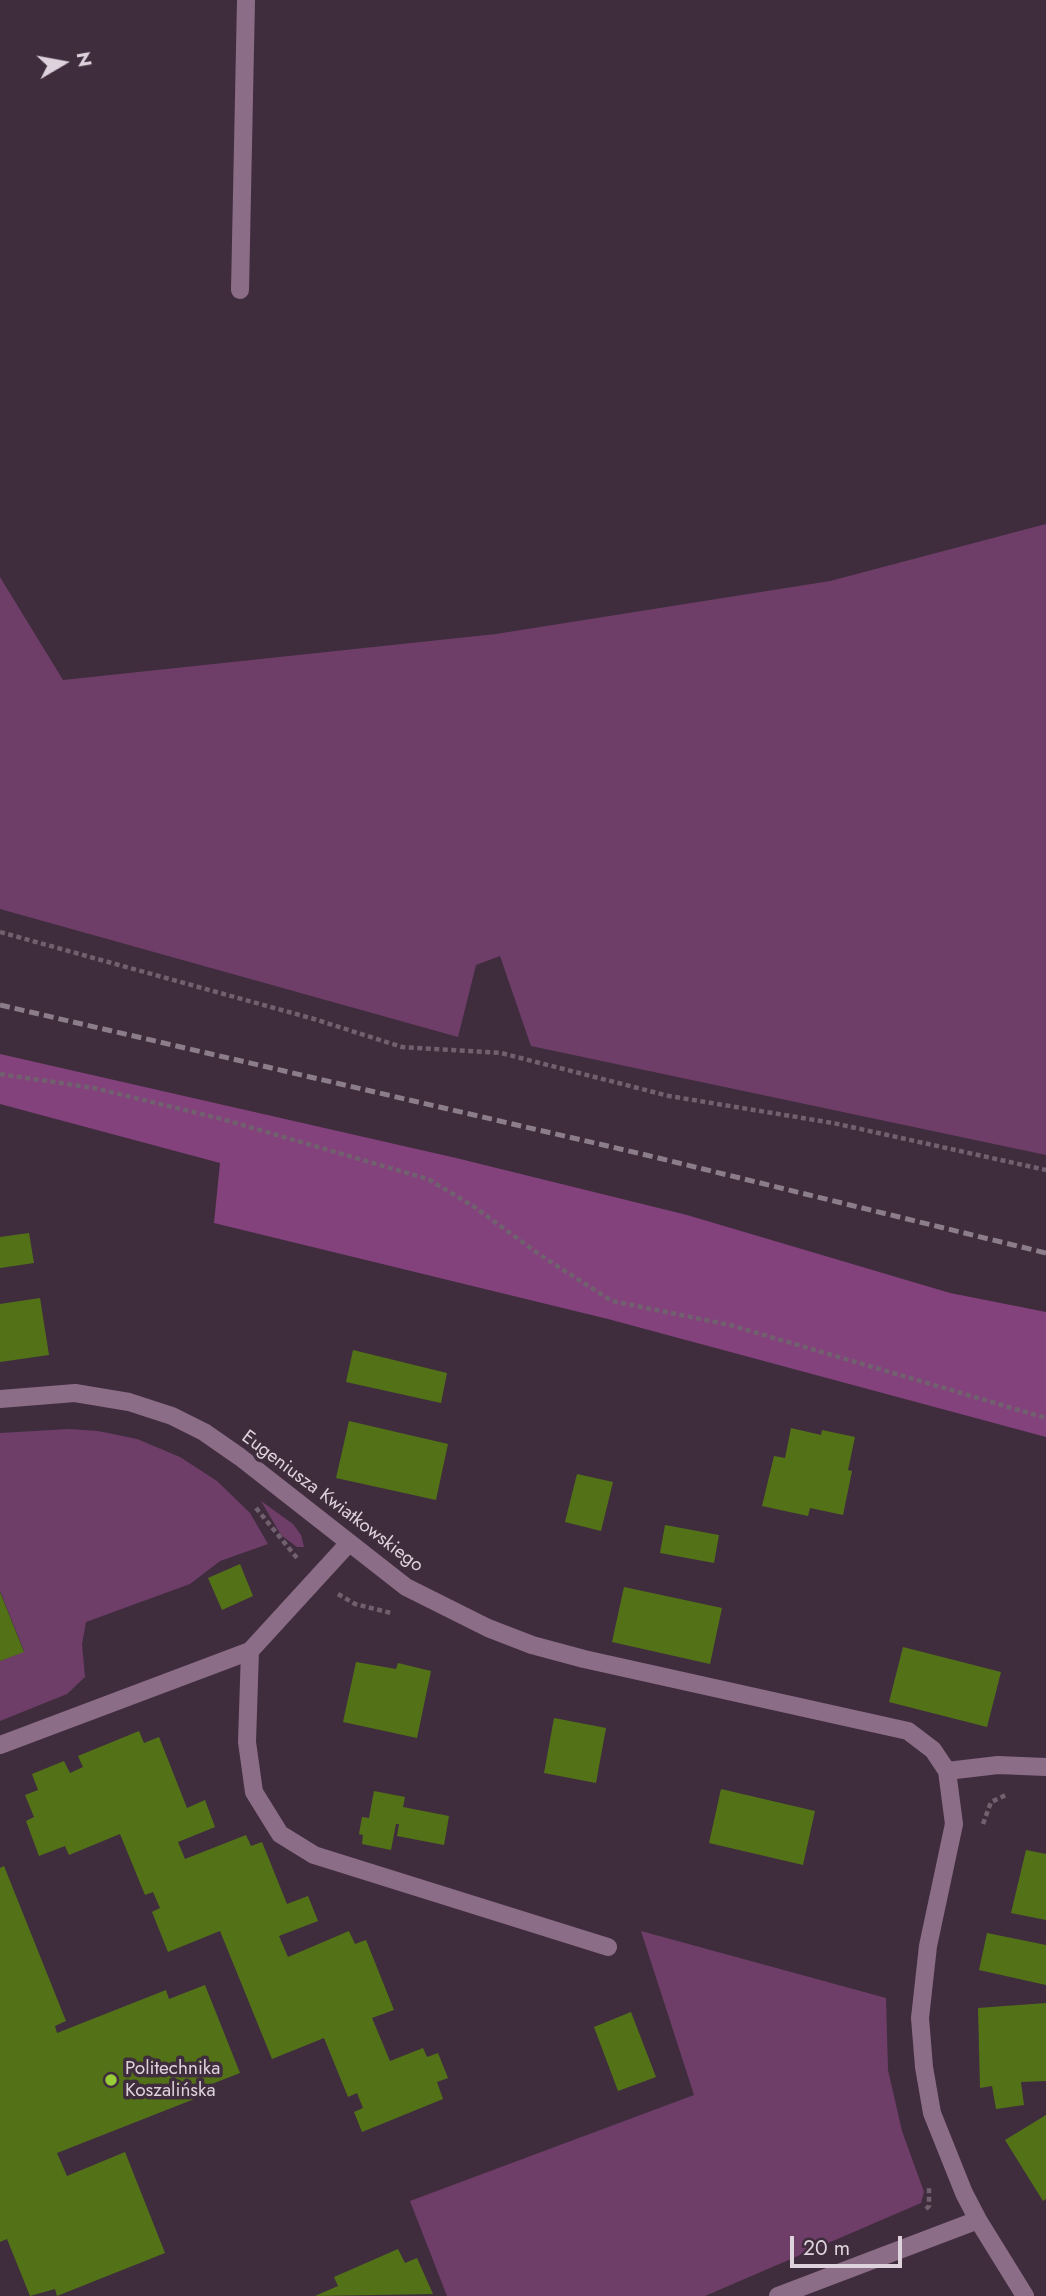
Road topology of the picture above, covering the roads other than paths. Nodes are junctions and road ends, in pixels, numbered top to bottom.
1 (246, 0) edge
2 (240, 290) dead end
3 (0, 1399) edge
4 (348, 1544) junction
5 (250, 1651) junction
6 (0, 1745) edge
7 (1046, 1767) edge
8 (947, 1771) junction
9 (608, 1947) dead end
10 (978, 2220) junction
11 (778, 2296) edge
12 (1025, 2296) edge

1 - 2 street
3 - 4 street, Eugeniusza Kwiatkowskiego
4 - 5 street
4 - 8 street, Eugeniusza Kwiatkowskiego
5 - 6 street
5 - 9 street
7 - 8 street
8 - 10 street
10 - 11 street
10 - 12 street

